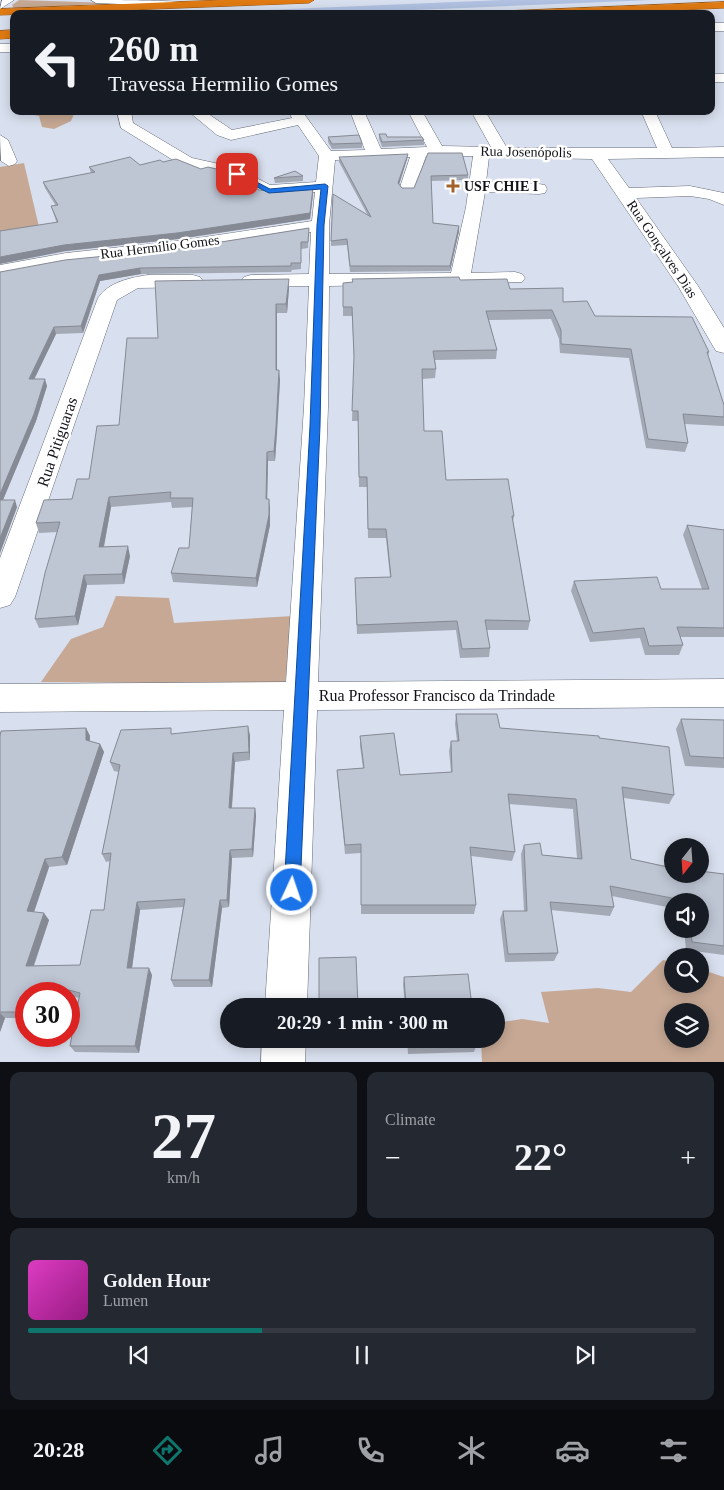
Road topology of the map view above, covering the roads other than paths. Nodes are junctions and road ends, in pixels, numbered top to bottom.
1 (9, 0) edge
2 (96, 0) edge
3 (310, 0) edge
4 (198, 4) junction
5 (724, 5) edge
6 (0, 6) edge
7 (50, 10) edge
8 (599, 10) edge
9 (125, 115) edge
10 (200, 115) edge
11 (359, 115) edge
12 (416, 115) edge
13 (480, 115) edge
14 (650, 115) edge
15 (299, 116) edge
16 (0, 140) edge
17 (482, 151) junction
18 (501, 151) junction
19 (428, 152) junction
20 (666, 152) junction
21 (724, 152) edge
22 (375, 154) junction
23 (597, 154) junction
24 (327, 156) junction
25 (9, 161) dead end
26 (325, 186) junction
27 (408, 186) edge
28 (477, 187) junction
29 (539, 189) dead end
30 (624, 193) junction
31 (717, 196) edge
32 (320, 225) junction
33 (0, 271) edge
34 (460, 278) junction
35 (515, 278) dead end
36 (319, 280) junction
37 (210, 281) edge
38 (230, 281) edge
39 (724, 346) edge
40 (0, 596) edge
41 (724, 693) edge
42 (302, 696) junction
43 (0, 698) edge
44 (286, 998) edge
45 (284, 1048) edge
46 (283, 1062) edge

1 - 6 street
2 - 4 street
3 - 4 highway
4 - 7 highway
5 - 8 highway
9 - 26 street
10 - 15 street
11 - 22 street
12 - 19 street
13 - 18 street
14 - 20 street
15 - 24 street
16 - 25 street
17 - 18 street, Rua Josenópolis
17 - 19 street, Rua Josenópolis
17 - 28 street
18 - 23 street, Rua Josenópolis
19 - 22 street, Rua Josenópolis
19 - 27 street
20 - 21 street, Rua Josenópolis
20 - 23 street, Rua Josenópolis
22 - 24 street, Rua Josenópolis
23 - 30 street, Rua Gonçalves Dias
24 - 26 street
26 - 32 street
28 - 29 street
28 - 34 street
30 - 31 street
30 - 39 street, Rua Gonçalves Dias
32 - 33 street, Rua Hermílio Gomes
32 - 36 street
34 - 35 street
34 - 36 street
36 - 38 street
36 - 42 street
37 - 40 street, Rua Pitiguaras
41 - 42 street, Rua Professor Francisco da Trindade
42 - 43 street, Rua Professor Francisco da Trindade
42 - 44 street
45 - 46 street

